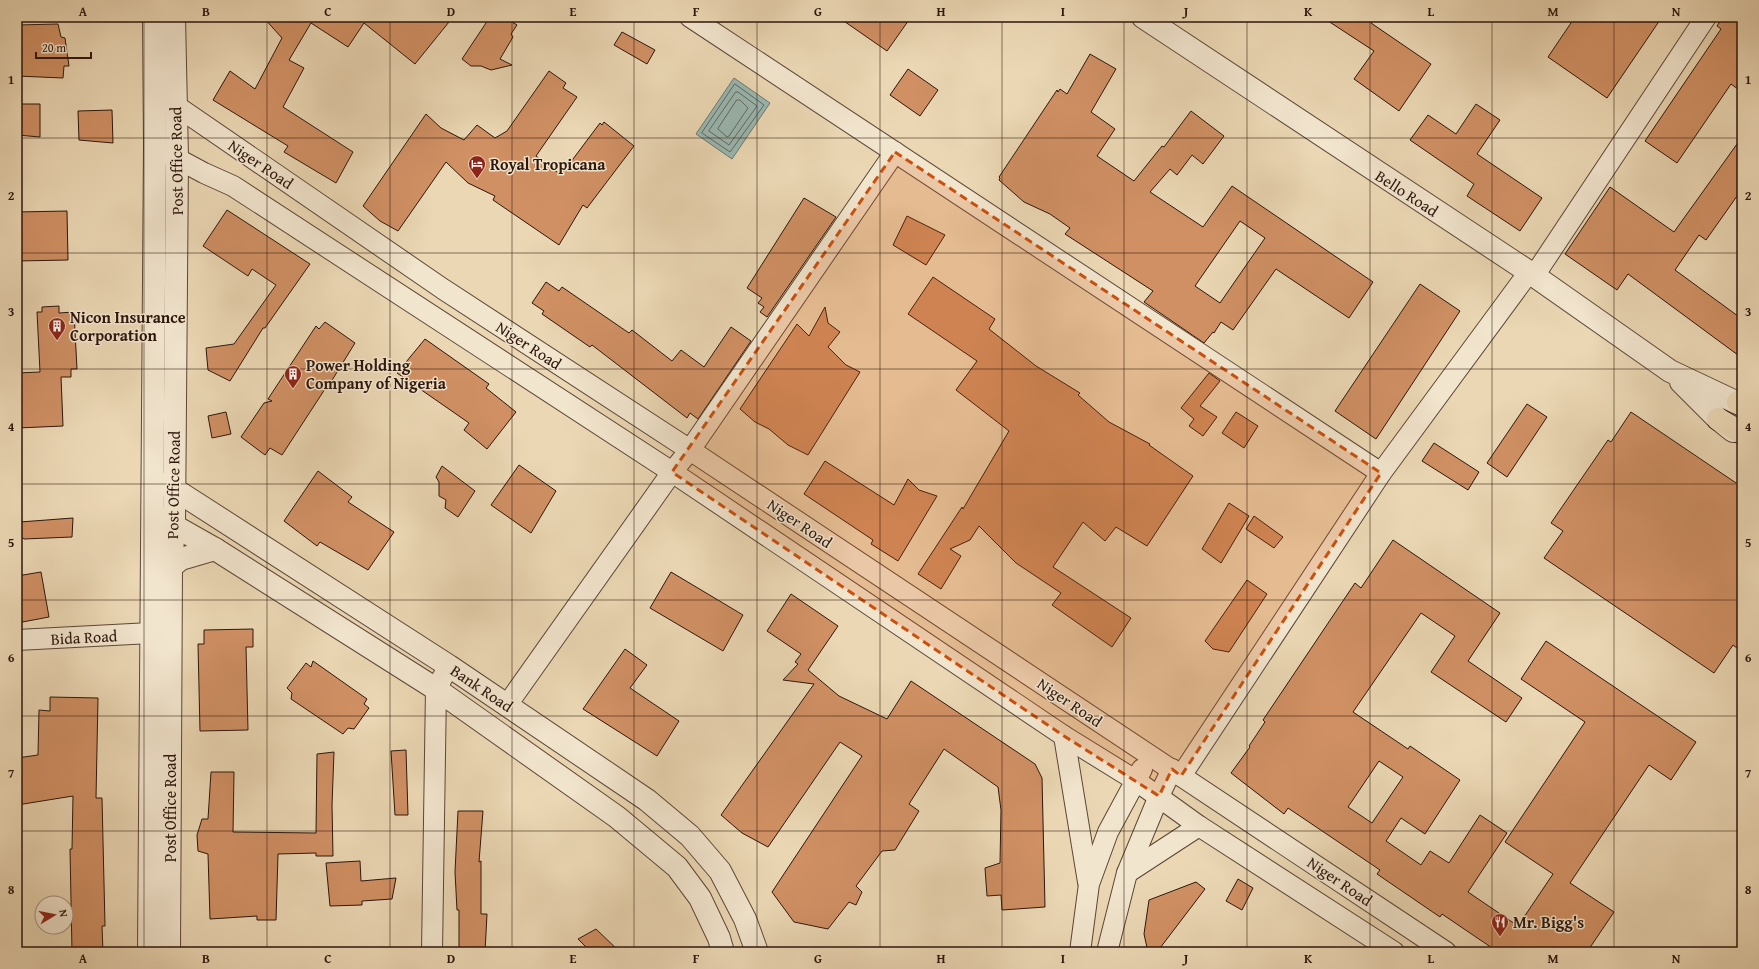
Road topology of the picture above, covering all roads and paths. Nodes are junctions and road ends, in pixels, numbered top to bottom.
1 (154, 17) edge
2 (174, 17) edge
3 (690, 17) edge
4 (1142, 17) edge
5 (1706, 17) edge
6 (154, 94) junction
7 (175, 105) junction
8 (155, 146) junction
9 (895, 152) junction
10 (177, 158) junction
11 (1531, 274) junction
12 (443, 289) junction
13 (428, 312) junction
14 (1670, 371) junction
15 (1741, 404) edge
16 (1718, 419) junction
17 (1742, 433) edge
18 (1742, 438) edge
19 (690, 450) junction
20 (672, 472) junction
21 (1380, 473) junction
22 (152, 479) junction
23 (174, 489) junction
24 (152, 515) junction
25 (174, 525) junction
26 (215, 549) junction
27 (171, 567) junction
28 (151, 633) junction
29 (17, 640) edge
30 (448, 666) junction
31 (436, 689) junction
32 (507, 705) junction
33 (1064, 736) junction
34 (1150, 755) junction
35 (1176, 773) junction
36 (1135, 780) junction
37 (1159, 796) junction
38 (1199, 826) junction
39 (1127, 873) junction
40 (1089, 884) junction
41 (149, 952) edge
42 (169, 952) edge
43 (432, 952) edge
44 (723, 952) edge
45 (757, 952) edge
46 (1080, 952) edge
47 (1107, 952) edge
48 (1394, 952) edge
49 (1446, 952) edge

1 - 6 street, Post Office Road
2 - 7 street, Post Office Road
3 - 9 street
4 - 11 street, Bello Road
5 - 11 street
6 - 7 street, Niger Road
6 - 8 street, Post Office Road
7 - 10 street, Post Office Road
7 - 12 street, Niger Road
8 - 10 street, Niger Road
8 - 22 street, Post Office Road
9 - 19 street
9 - 21 street
10 - 13 street, Niger Road
10 - 23 street, Post Office Road
11 - 14 street, Bello Road
11 - 21 street
12 - 13 street
12 - 19 street, Niger Road
13 - 20 street, Niger Road
14 - 15 street, Bello Road
14 - 16 street, Bello Road
16 - 17 main road
16 - 18 street, Bello Road
19 - 20 street
19 - 34 street, Niger Road
20 - 32 street
20 - 33 street, Niger Road
21 - 35 street
22 - 23 street, Bank Road
22 - 24 street, Post Office Road
23 - 25 street, Post Office Road
23 - 30 street, Bank Road
24 - 25 street, Bank Road
24 - 28 street, Post Office Road
25 - 26 street, Bank Road
25 - 27 street, Post Office Road
26 - 27 street
26 - 31 street, Bank Road
27 - 42 street, Post Office Road
28 - 29 street, Bida Road
28 - 41 street, Post Office Road
30 - 31 street
30 - 32 street, Bank Road
31 - 43 street
31 - 44 street, Bank Road
32 - 45 street, Bank Road
33 - 36 street, Niger Road
33 - 40 street
34 - 35 street, Niger Road
34 - 36 street
35 - 37 street
35 - 49 street, Niger Road
36 - 37 street, Niger Road
36 - 40 street
37 - 38 street, Niger Road
37 - 39 street
38 - 39 street
38 - 48 street, Niger Road
39 - 47 street
40 - 46 street

